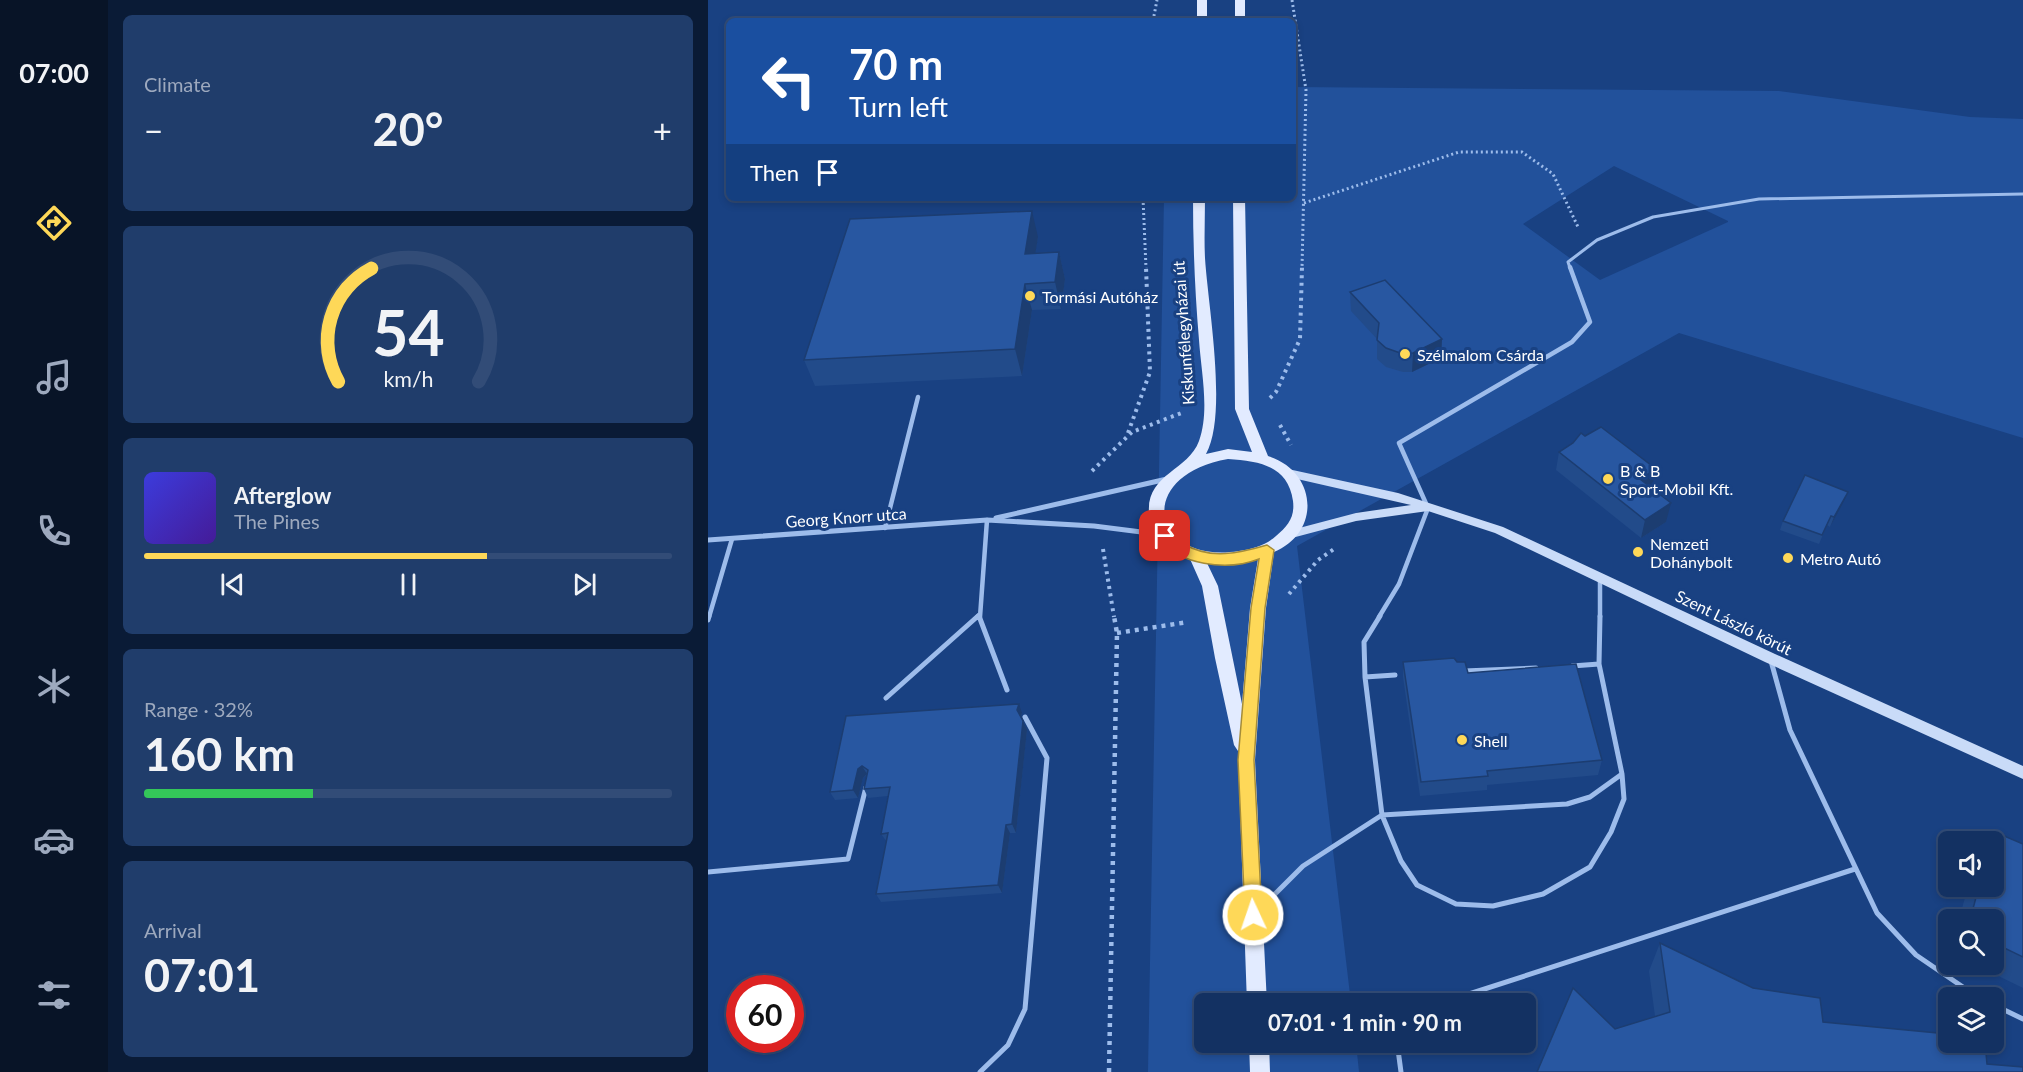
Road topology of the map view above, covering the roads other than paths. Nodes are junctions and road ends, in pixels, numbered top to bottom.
1 (1202, 0) edge
2 (1240, 0) edge
3 (1202, 18) edge
4 (1240, 18) edge
5 (2023, 194) edge
6 (1199, 201) edge
7 (1239, 201) edge
8 (918, 397) dead end
9 (1262, 458) junction
10 (1194, 462) junction
11 (1288, 473) junction
12 (1170, 478) junction
13 (1428, 508) junction
14 (987, 520) junction
15 (885, 528) junction
16 (1288, 535) junction
17 (1165, 536) junction
18 (732, 539) junction
19 (708, 540) edge
20 (1267, 550) junction
21 (1197, 556) junction
22 (1600, 576) junction
23 (979, 615) junction
24 (708, 620) edge
25 (1770, 658) junction
26 (1599, 664) junction
27 (1563, 666) edge
28 (1540, 667) edge
29 (1458, 672) edge
30 (1395, 675) dead end
31 (1365, 677) junction
32 (1007, 690) dead end
33 (886, 698) dead end
34 (1025, 717) dead end
35 (1246, 760) junction
36 (2023, 773) edge
37 (1622, 774) junction
38 (868, 779) edge
39 (1382, 815) junction
40 (1855, 869) junction
41 (708, 872) edge
42 (1254, 937) junction
43 (1963, 987) edge
44 (1257, 993) edge
45 (1472, 993) edge
46 (2004, 1010) edge
47 (2023, 1019) edge
48 (1259, 1053) edge
49 (1398, 1053) edge
50 (980, 1072) edge
51 (1260, 1072) edge
52 (1401, 1072) edge

1 - 3 main road
2 - 4 main road
5 - 13 lane
6 - 10 main road, Kiskunfélegyházai út
7 - 9 main road
8 - 15 lane
9 - 10 main road
9 - 11 main road
10 - 12 main road
11 - 13 street, Szent László körút
11 - 16 main road
12 - 14 street, Georg Knorr utca
12 - 17 main road
13 - 16 street, Szent László körút
13 - 22 street, Szent László körút
13 - 31 lane
14 - 15 street, Georg Knorr utca
14 - 17 street, Georg Knorr utca
14 - 23 lane
15 - 18 street, Georg Knorr utca
16 - 20 main road
17 - 21 main road
18 - 19 street, Georg Knorr utca
18 - 24 lane
20 - 21 main road
20 - 35 main road
21 - 35 main road
22 - 25 street, Szent László körút
22 - 26 lane
23 - 32 lane
23 - 33 lane
25 - 36 street, Szent László körút
25 - 40 lane
26 - 27 lane
26 - 37 lane
28 - 29 lane
30 - 31 lane
31 - 39 lane
34 - 50 lane
35 - 42 main road
37 - 39 lane
37 - 39 lane
38 - 41 lane
39 - 42 lane
40 - 43 lane
40 - 45 lane
42 - 44 main road
46 - 47 lane
48 - 51 main road
49 - 52 lane

